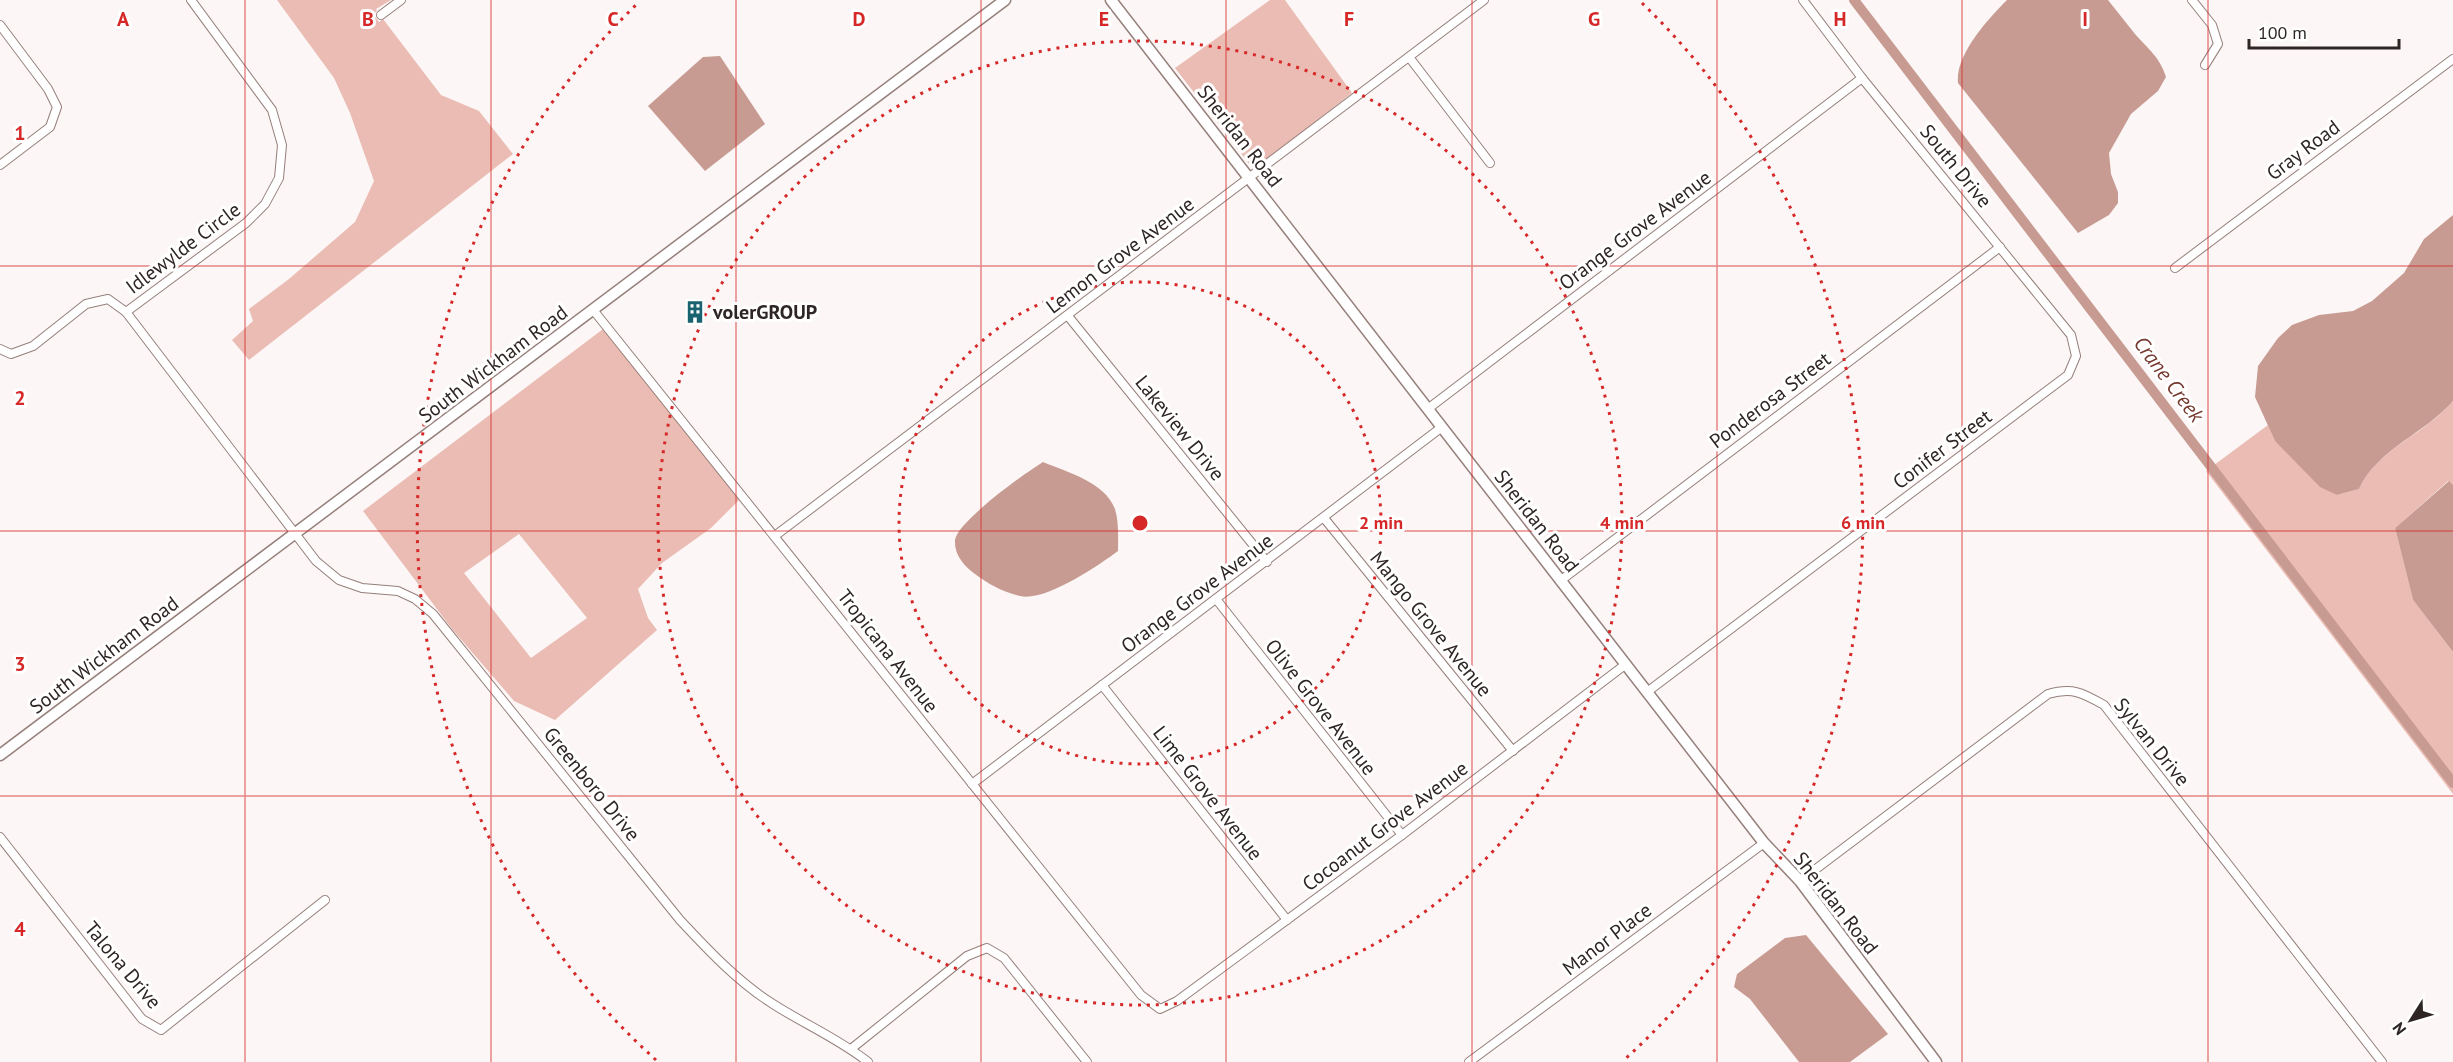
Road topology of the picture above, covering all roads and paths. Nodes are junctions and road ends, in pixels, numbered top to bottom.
1 (191, 0) edge
2 (401, 0) edge
3 (1005, 0) edge
4 (1111, 0) edge
5 (1484, 0) edge
6 (1803, 0) edge
7 (2192, 0) edge
8 (381, 15) dead end
9 (0, 24) edge
10 (1409, 57) junction
11 (2453, 59) edge
12 (2205, 65) dead end
13 (1862, 78) junction
14 (1490, 163) dead end
15 (0, 165) edge
16 (1250, 178) junction
17 (2000, 247) junction
18 (2175, 268) dead end
19 (594, 311) junction
20 (126, 312) junction
21 (1068, 316) junction
22 (0, 349) edge
23 (2076, 356) joint
24 (1429, 408) junction
25 (1442, 427) junction
26 (1324, 518) junction
27 (296, 535) junction
28 (776, 536) junction
29 (1267, 561) junction
30 (1560, 581) junction
31 (1216, 599) junction
32 (1626, 664) junction
33 (1102, 685) junction
34 (1647, 692) junction
35 (1513, 751) junction
36 (0, 755) edge
37 (972, 784) junction
38 (1402, 835) junction
39 (0, 837) edge
40 (1764, 843) junction
41 (1800, 881) junction
42 (326, 900) dead end
43 (1287, 920) junction
44 (1160, 1009) joint
45 (851, 1049) junction
46 (868, 1062) edge
47 (1087, 1062) edge
48 (1469, 1062) edge
49 (1935, 1062) edge
50 (2382, 1062) edge

1 - 20 street, Idlewylde Circle
2 - 8 street
3 - 19 street, South Wickham Road
4 - 16 street, Sheridan Road
5 - 10 street, Lemon Grove Avenue
6 - 13 street, South Drive
7 - 12 street
9 - 15 street
10 - 14 street
10 - 16 street, Lemon Grove Avenue
11 - 18 street, Gray Road
13 - 17 street, South Drive
13 - 24 street, Orange Grove Avenue
16 - 21 street, Lemon Grove Avenue
16 - 24 street, Sheridan Road
17 - 23 street, South Drive
17 - 30 street, Ponderosa Street
19 - 27 street, South Wickham Road
19 - 28 street, Tropicana Avenue
20 - 22 street
20 - 27 street, Idlewylde Circle
21 - 28 street, Lemon Grove Avenue
21 - 29 street, Lakeview Drive
23 - 34 street, Conifer Street
24 - 25 street, Sheridan Road
25 - 26 street, Orange Grove Avenue
25 - 30 street, Sheridan Road
26 - 29 street, Orange Grove Avenue
26 - 35 street, Mango Grove Avenue
27 - 36 street, South Wickham Road
27 - 45 street, Greenboro Drive
28 - 37 street, Tropicana Avenue
29 - 31 street, Orange Grove Avenue
30 - 32 street, Sheridan Road
31 - 33 street, Orange Grove Avenue
31 - 38 street, Olive Grove Avenue
32 - 34 street, Sheridan Road
32 - 35 street, Cocoanut Grove Avenue
33 - 37 street, Orange Grove Avenue
33 - 43 street, Lime Grove Avenue
34 - 40 street, Sheridan Road
35 - 38 street, Cocoanut Grove Avenue
37 - 44 street, Tropicana Avenue
38 - 43 street, Cocoanut Grove Avenue
39 - 42 street, Talona Drive
40 - 41 street, Sheridan Road
40 - 48 street, Manor Place
41 - 49 street, Sheridan Road
41 - 50 street, Sylvan Drive
43 - 44 street, Cocoanut Grove Avenue
45 - 46 street, Greenboro Drive
45 - 47 street

